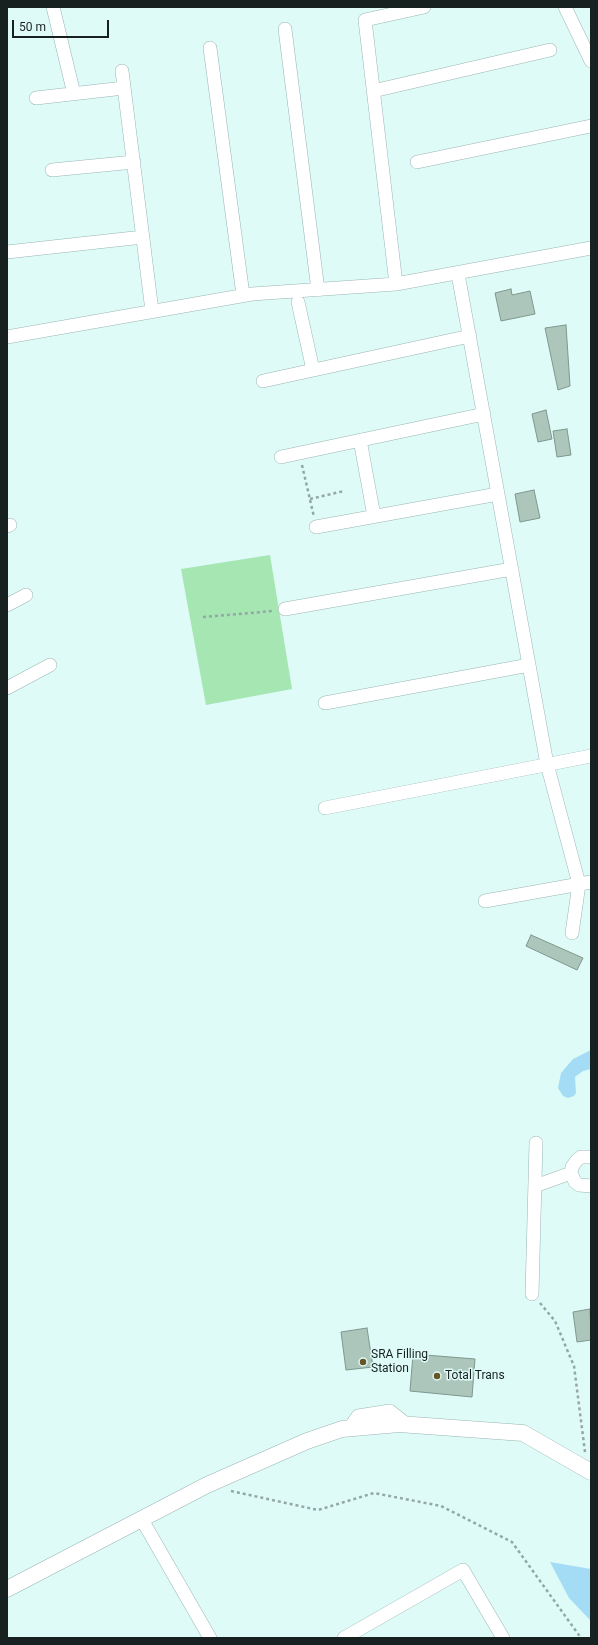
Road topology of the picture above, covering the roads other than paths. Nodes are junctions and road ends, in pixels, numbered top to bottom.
1 (52, 7) edge
2 (424, 7) edge
3 (565, 7) edge
4 (285, 29) dead end
5 (210, 48) dead end
6 (550, 50) dead end
7 (591, 61) edge
8 (122, 71) dead end
9 (124, 88) junction
10 (373, 91) junction
11 (74, 94) junction
12 (36, 98) dead end
13 (591, 126) edge
14 (134, 162) junction
15 (417, 162) dead end
16 (52, 170) dead end
17 (143, 237) junction
18 (591, 248) edge
19 (7, 252) edge
20 (458, 274) junction
21 (396, 284) junction
22 (318, 290) junction
23 (243, 295) junction
24 (298, 302) dead end
25 (152, 311) junction
26 (470, 336) junction
27 (7, 337) edge
28 (313, 370) junction
29 (263, 381) dead end
30 (484, 414) junction
31 (360, 440) junction
32 (281, 457) dead end
33 (498, 494) junction
34 (374, 516) junction
35 (316, 527) road end
36 (512, 569) junction
37 (26, 595) dead end
38 (7, 605) edge
39 (285, 609) road end
40 (50, 665) dead end
41 (529, 665) junction
42 (7, 688) edge
43 (325, 703) dead end
44 (591, 756) edge
45 (547, 764) junction
46 (325, 808) dead end
47 (585, 883) edge
48 (486, 901) dead end
49 (572, 933) dead end
50 (536, 1143) dead end
51 (591, 1157) edge
52 (571, 1174) junction
53 (535, 1186) junction
54 (591, 1186) edge
55 (532, 1294) road end
56 (589, 1471) edge
57 (142, 1518) junction
58 (7, 1589) edge
59 (497, 1636) edge
60 (210, 1638) edge
61 (344, 1638) edge

1 - 11 street
2 - 10 street
3 - 7 street
4 - 22 street
5 - 23 street
6 - 10 street
8 - 9 street
9 - 11 street
9 - 14 street
10 - 21 street
11 - 12 street
13 - 15 street
14 - 16 street
14 - 17 street
17 - 19 street
17 - 25 street
18 - 20 street
20 - 21 street
20 - 26 street
21 - 22 street
22 - 23 street
23 - 25 street
24 - 28 street
25 - 27 street
26 - 28 street
26 - 30 street
28 - 29 street
30 - 31 street
30 - 33 street
31 - 32 street
31 - 34 street
33 - 34 street
33 - 36 street
34 - 35 street
36 - 39 street
36 - 41 street
37 - 38 street
40 - 42 street
41 - 43 street
41 - 45 street
44 - 45 street
45 - 46 street
45 - 47 street
47 - 48 street
47 - 49 street
50 - 53 street
51 - 52 street
52 - 53 street
52 - 54 street
53 - 55 street
56 - 57 main road
57 - 58 main road
57 - 60 street
59 - 61 street

